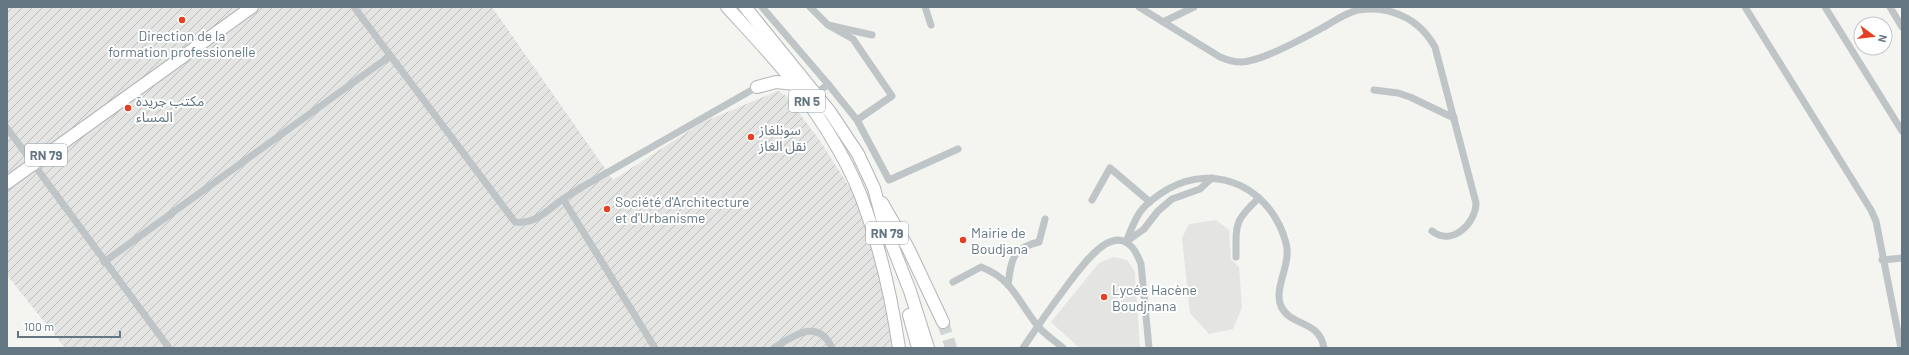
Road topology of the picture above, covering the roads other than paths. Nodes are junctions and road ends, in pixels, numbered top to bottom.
1 (239, 7) edge
2 (252, 7) edge
3 (354, 7) edge
4 (727, 7) edge
5 (745, 7) edge
6 (762, 7) edge
7 (810, 7) edge
8 (925, 7) edge
9 (1139, 7) edge
10 (1194, 7) edge
11 (1745, 7) edge
12 (1825, 7) edge
13 (1890, 7) edge
14 (1164, 22) junction
15 (828, 25) junction
16 (931, 25) dead end
17 (1902, 27) edge
18 (872, 34) dead end
19 (390, 56) junction
20 (778, 63) junction
21 (795, 84) junction
22 (828, 84) junction
23 (757, 87) junction
24 (1374, 90) dead end
25 (816, 94) junction
26 (1454, 118) junction
27 (856, 120) junction
28 (7, 128) edge
29 (1902, 130) edge
30 (958, 149) dead end
31 (31, 162) junction
32 (7, 176) edge
33 (1212, 178) junction
34 (7, 183) edge
35 (874, 188) junction
36 (1259, 198) junction
37 (563, 199) junction
38 (1092, 200) dead end
39 (1150, 202) junction
40 (866, 209) junction
41 (1045, 219) dead end
42 (1432, 232) dead end
43 (1126, 242) junction
44 (1236, 257) dead end
45 (1902, 258) edge
46 (1882, 260) junction
47 (104, 262) junction
48 (901, 278) junction
49 (953, 282) dead end
50 (1008, 285) junction
51 (943, 322) tunnel mouth
52 (1037, 326) junction
53 (169, 348) edge
54 (655, 348) edge
55 (774, 348) edge
56 (832, 348) edge
57 (899, 348) edge
58 (918, 348) edge
59 (928, 348) edge
60 (1023, 348) edge
61 (1063, 348) edge
62 (1148, 348) edge
63 (1324, 348) edge
64 (1901, 348) edge

1 - 31 highway, RN 79
2 - 31 highway, RN 79
3 - 19 street
4 - 20 highway, RN 5
5 - 25 highway, RN 5
6 - 22 street
7 - 15 street
8 - 16 street
9 - 14 street
10 - 14 street
11 - 46 street
12 - 29 street
13 - 17 street
14 - 26 street
15 - 18 street
15 - 27 street
19 - 37 street
19 - 47 street
20 - 21 highway, RN 5
20 - 23 highway
21 - 23 highway
21 - 40 highway, RN 5
22 - 25 street
22 - 27 street
23 - 37 street
24 - 26 street
25 - 35 highway, RN 5
26 - 42 street
27 - 30 street
28 - 31 street
31 - 32 highway, RN 79
31 - 34 highway, RN 79
31 - 47 street
33 - 36 street
33 - 39 street
33 - 43 street
35 - 48 highway, RN 79
35 - 51 highway, RN 5
36 - 44 street
36 - 63 street
37 - 54 street
38 - 39 street
39 - 43 street
40 - 48 highway, RN 79
40 - 57 highway, RN 5
41 - 50 street
43 - 52 street
43 - 62 street
45 - 46 street
46 - 64 street
47 - 53 street
48 - 58 highway, RN 79
48 - 59 highway, RN 79
49 - 50 street
50 - 52 street
52 - 60 street
52 - 61 street
55 - 56 street

